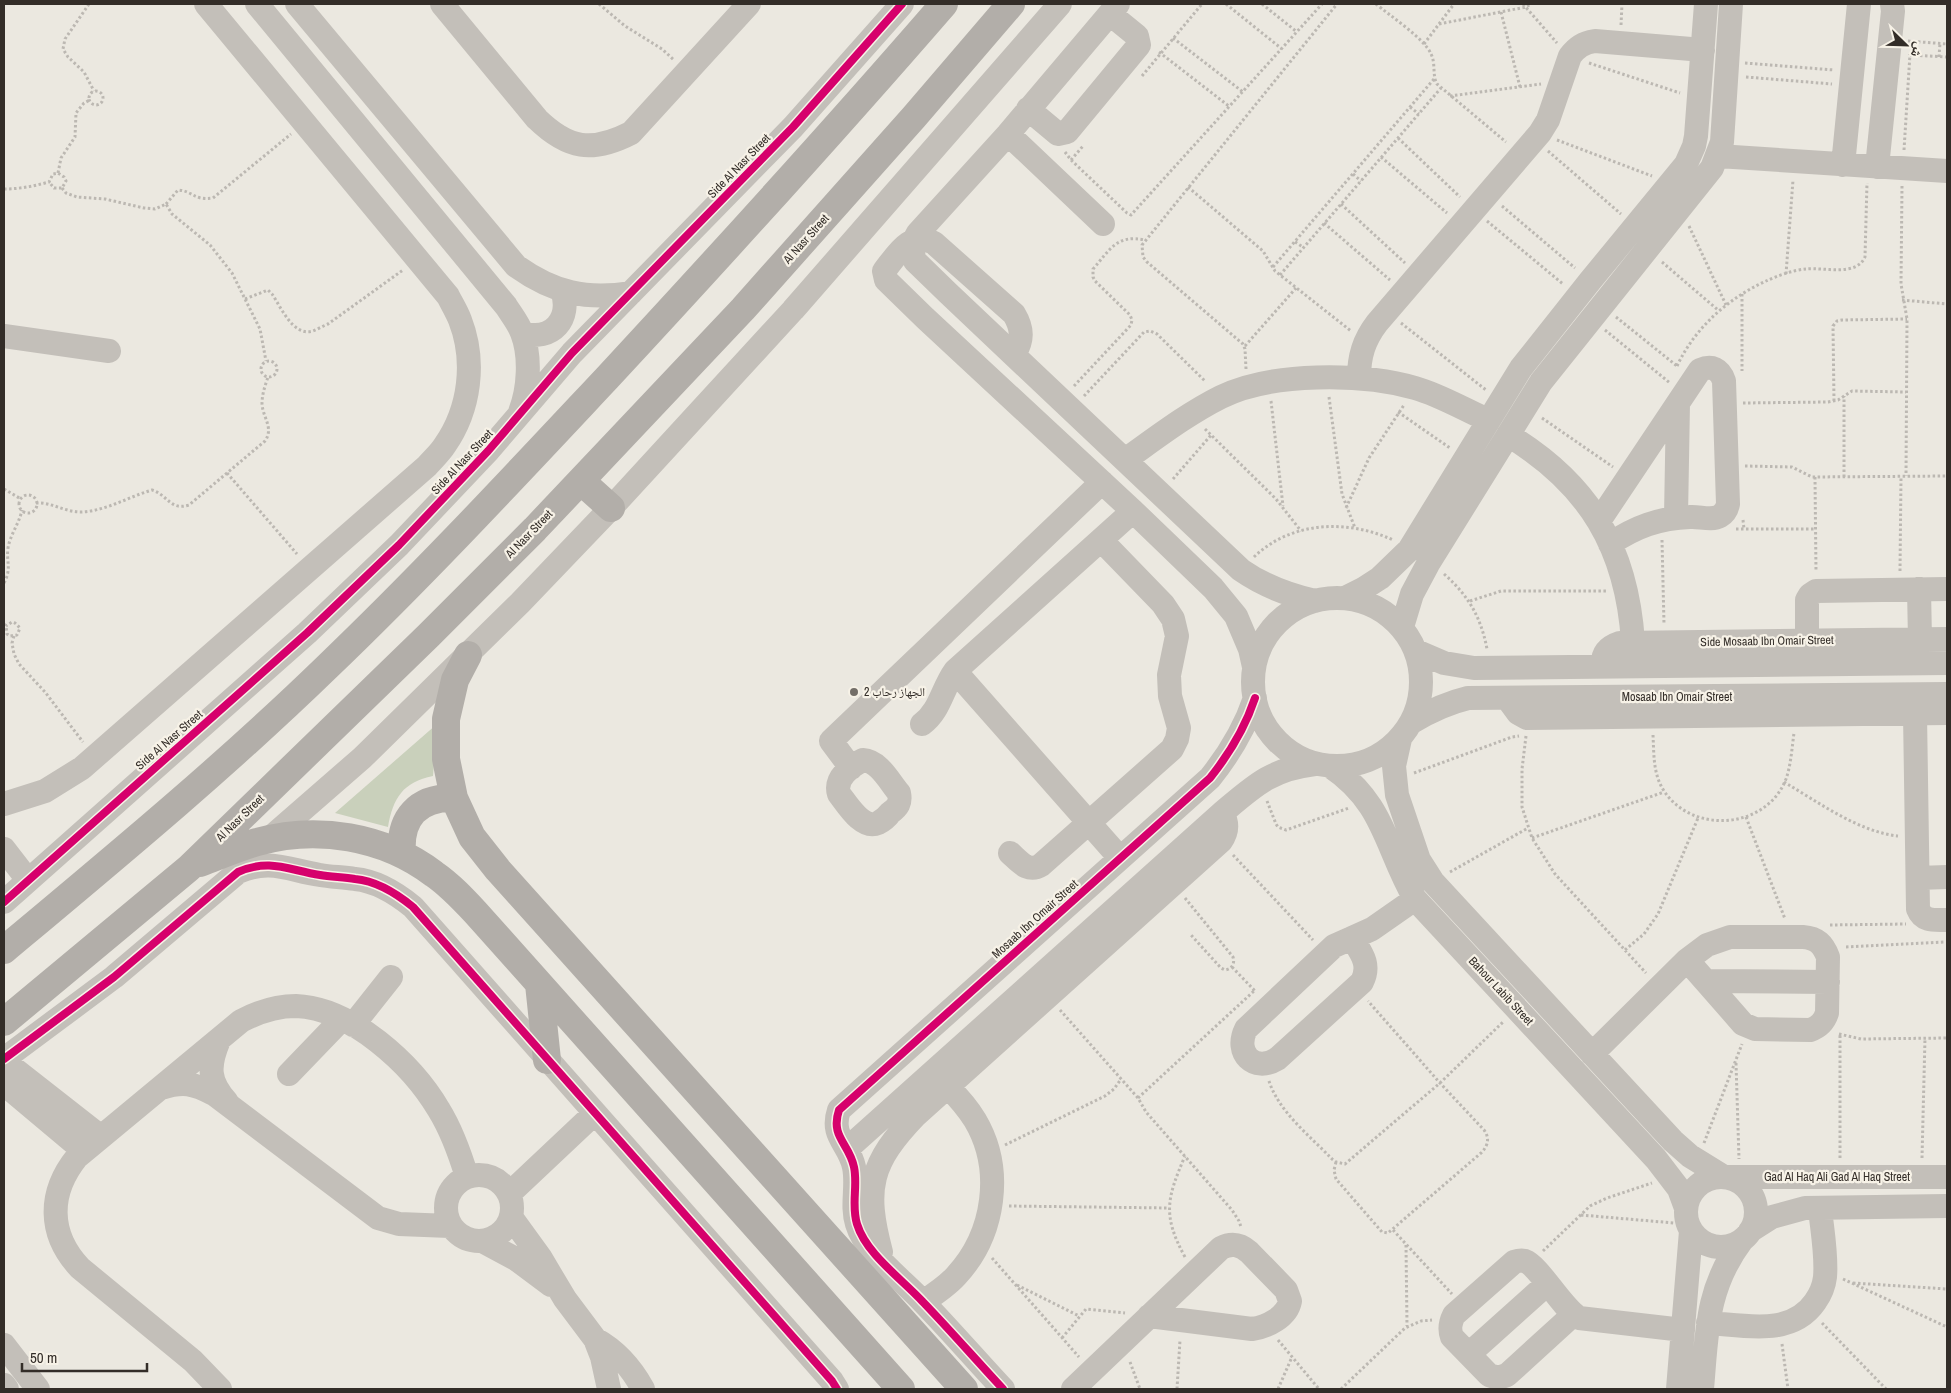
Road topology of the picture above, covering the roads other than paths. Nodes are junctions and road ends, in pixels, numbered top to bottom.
1 (206, 4) edge
2 (257, 4) edge
3 (297, 4) edge
4 (442, 4) edge
5 (749, 4) edge
6 (944, 4) edge
7 (1011, 4) edge
8 (1060, 4) edge
9 (1706, 4) edge
10 (1732, 4) edge
11 (1859, 4) edge
12 (1892, 4) edge
13 (897, 6) edge
14 (1114, 9) edge
15 (1703, 50) junction
16 (1028, 110) junction
17 (1846, 130) junction
18 (1880, 132) junction
19 (1008, 134) junction
20 (1718, 156) junction
21 (1842, 165) junction
22 (1872, 167) junction
23 (1947, 172) edge
24 (1103, 224) dead end
25 (914, 240) junction
26 (1623, 279) junction
27 (1590, 280) junction
28 (562, 290) junction
29 (631, 293) junction
30 (948, 293) junction
31 (924, 318) junction
32 (522, 333) junction
33 (4, 336) edge
34 (109, 351) dead end
35 (1014, 355) junction
36 (1359, 378) junction
37 (1680, 385) junction
38 (1066, 404) junction
39 (1494, 410) junction
40 (519, 415) junction
41 (1042, 426) junction
42 (1508, 435) junction
43 (1125, 460) junction
44 (581, 481) junction
45 (1102, 482) junction
46 (1168, 501) junction
47 (611, 508) junction
48 (1133, 511) junction
49 (1669, 518) junction
50 (1599, 521) junction
51 (1156, 532) junction
52 (1101, 540) junction
53 (1610, 544) junction
54 (1909, 589) junction
55 (1947, 589) edge
56 (1345, 598) junction
57 (1315, 601) junction
58 (1402, 627) junction
59 (1947, 639) edge
60 (1920, 640) junction
61 (1807, 641) junction
62 (1633, 642) junction
63 (1416, 651) junction
64 (468, 655) junction
65 (1896, 664) junction
66 (1947, 664) edge
67 (1603, 666) junction
68 (1254, 667) junction
69 (955, 671) junction
70 (1947, 694) edge
71 (1897, 695) junction
72 (1255, 698) junction
73 (1507, 698) junction
74 (1916, 714) junction
75 (1947, 714) edge
76 (922, 724) dead end
77 (1406, 730) junction
78 (1322, 765) junction
79 (851, 768) dead end
80 (454, 798) junction
81 (4, 804) edge
82 (1222, 812) junction
83 (1089, 822) junction
84 (269, 839) junction
85 (4, 849) edge
86 (402, 854) junction
87 (1010, 854) dead end
88 (1120, 858) junction
89 (189, 868) junction
90 (1947, 877) edge
91 (1918, 878) junction
92 (28, 880) junction
93 (5, 897) edge
94 (1415, 899) junction
95 (1947, 920) edge
96 (1352, 938) junction
97 (4, 950) edge
98 (1687, 960) junction
99 (391, 977) dead end
100 (1706, 981) junction
101 (1828, 982) junction
102 (539, 984) junction
103 (4, 1022) edge
104 (347, 1022) junction
105 (219, 1040) junction
106 (1592, 1054) junction
107 (4, 1060) edge
108 (548, 1060) junction
109 (289, 1074) dead end
110 (948, 1087) junction
111 (18, 1088) edge
112 (159, 1089) junction
113 (233, 1108) junction
114 (590, 1108) junction
115 (92, 1144) junction
116 (847, 1150) junction
117 (467, 1177) junction
118 (1730, 1177) junction
119 (1947, 1177) edge
120 (504, 1188) junction
121 (1947, 1206) edge
122 (1820, 1208) junction
123 (511, 1217) junction
124 (1688, 1221) junction
125 (450, 1226) junction
126 (1746, 1235) junction
127 (484, 1242) junction
128 (885, 1263) junction
129 (1547, 1284) junction
130 (565, 1299) junction
131 (923, 1302) junction
132 (1574, 1314) junction
133 (1149, 1316) junction
134 (1708, 1323) junction
135 (1683, 1330) junction
136 (595, 1340) junction
137 (4, 1345) edge
138 (1469, 1354) junction
139 (4, 1385) edge
140 (838, 1387) edge
141 (7, 1389) edge
142 (38, 1389) edge
143 (220, 1389) edge
144 (609, 1389) edge
145 (643, 1389) edge
146 (901, 1389) edge
147 (964, 1389) edge
148 (1003, 1389) edge
149 (1072, 1389) edge
150 (1678, 1389) edge
151 (1702, 1389) edge

1 - 81 street
2 - 32 street
3 - 28 street
4 - 5 street
6 - 97 main road
7 - 44 main road, Al Nasr Street
8 - 47 street
9 - 15 street
10 - 20 street
11 - 17 street
12 - 18 street
13 - 29 street, Side Al Nasr Street
14 - 16 street
14 - 16 street
15 - 27 street
15 - 36 street
16 - 19 street
17 - 18 street
17 - 21 street
18 - 22 street
19 - 24 street
19 - 25 street
20 - 21 street
20 - 26 street
21 - 22 street
22 - 23 street
25 - 30 street
25 - 31 street
25 - 35 street
26 - 27 street
26 - 42 street
27 - 39 street
28 - 29 street
28 - 32 street
29 - 40 street, Side Al Nasr Street
30 - 31 street
30 - 35 street
31 - 41 street
32 - 40 street
33 - 34 street
35 - 38 street
36 - 39 street
36 - 43 street
37 - 49 street
37 - 49 street
37 - 50 street
38 - 41 street
38 - 43 street
39 - 56 street
40 - 92 street, Side Al Nasr Street
41 - 45 street
42 - 50 street
42 - 58 street
43 - 46 street
44 - 47 main road
44 - 89 main road, Al Nasr Street
45 - 48 street
45 - 79 street
46 - 51 street
46 - 57 street
47 - 64 street
48 - 51 street
48 - 52 street
49 - 53 street
50 - 53 street
51 - 68 street
52 - 69 street
52 - 83 street
53 - 62 street
54 - 55 street
54 - 60 street
54 - 61 street
56 - 57 street
56 - 58 street
57 - 68 street
58 - 63 street
59 - 60 street, Side Mosaab Ibn Omair Street
60 - 61 street, Side Mosaab Ibn Omair Street
61 - 62 street, Side Mosaab Ibn Omair Street
62 - 67 street, Side Mosaab Ibn Omair Street
63 - 67 street
63 - 77 street
64 - 80 main road
64 - 84 street
65 - 66 street
65 - 67 street
65 - 71 street
68 - 72 street
69 - 76 street
69 - 83 street
70 - 71 street, Mosaab Ibn Omair Street
71 - 73 street, Mosaab Ibn Omair Street
72 - 78 street
72 - 88 street, Mosaab Ibn Omair Street
73 - 74 street
73 - 77 street, Mosaab Ibn Omair Street
74 - 75 street
74 - 91 street
77 - 78 street
77 - 106 street, Bahour Labib Street
78 - 82 street
78 - 94 street, Bahour Labib Street
80 - 86 main road
80 - 147 main road
82 - 110 street
82 - 116 street
83 - 87 street
83 - 88 street
84 - 86 main road
84 - 89 main road
85 - 92 street
86 - 102 main road
88 - 116 street, Mosaab Ibn Omair Street
89 - 103 main road, Al Nasr Street
90 - 91 street
91 - 95 street
92 - 93 street, Side Al Nasr Street
94 - 96 street
94 - 124 street, Bahour Labib Street
96 - 96 street
98 - 100 street
98 - 101 street
98 - 106 street
99 - 104 street
100 - 101 street
100 - 101 street
102 - 108 main road
102 - 146 main road
104 - 105 street
104 - 109 street
104 - 117 street
105 - 112 street
105 - 113 street
106 - 118 street, Bahour Labib Street
107 - 108 street
107 - 111 street
108 - 114 street
110 - 128 street
110 - 131 street
111 - 115 street
112 - 113 street
112 - 115 street
113 - 125 street
114 - 120 street
114 - 140 street
115 - 143 street
116 - 128 street, Mosaab Ibn Omair Street
117 - 120 street
117 - 125 street
118 - 119 street, Gad Al Haq Ali Gad Al Haq Street
118 - 124 street
118 - 126 street
120 - 123 street
121 - 122 street
122 - 126 street
122 - 134 street
123 - 127 street
123 - 130 street
124 - 126 street
124 - 135 street
125 - 127 street
126 - 134 street
127 - 130 street
128 - 131 street, Mosaab Ibn Omair Street
129 - 132 street
129 - 138 street
129 - 138 street
130 - 136 street
131 - 148 street, Mosaab Ibn Omair Street
132 - 135 street
132 - 138 street
133 - 133 street
133 - 149 street
134 - 151 street
135 - 150 street
136 - 144 street
136 - 145 street
137 - 142 street
139 - 141 street

